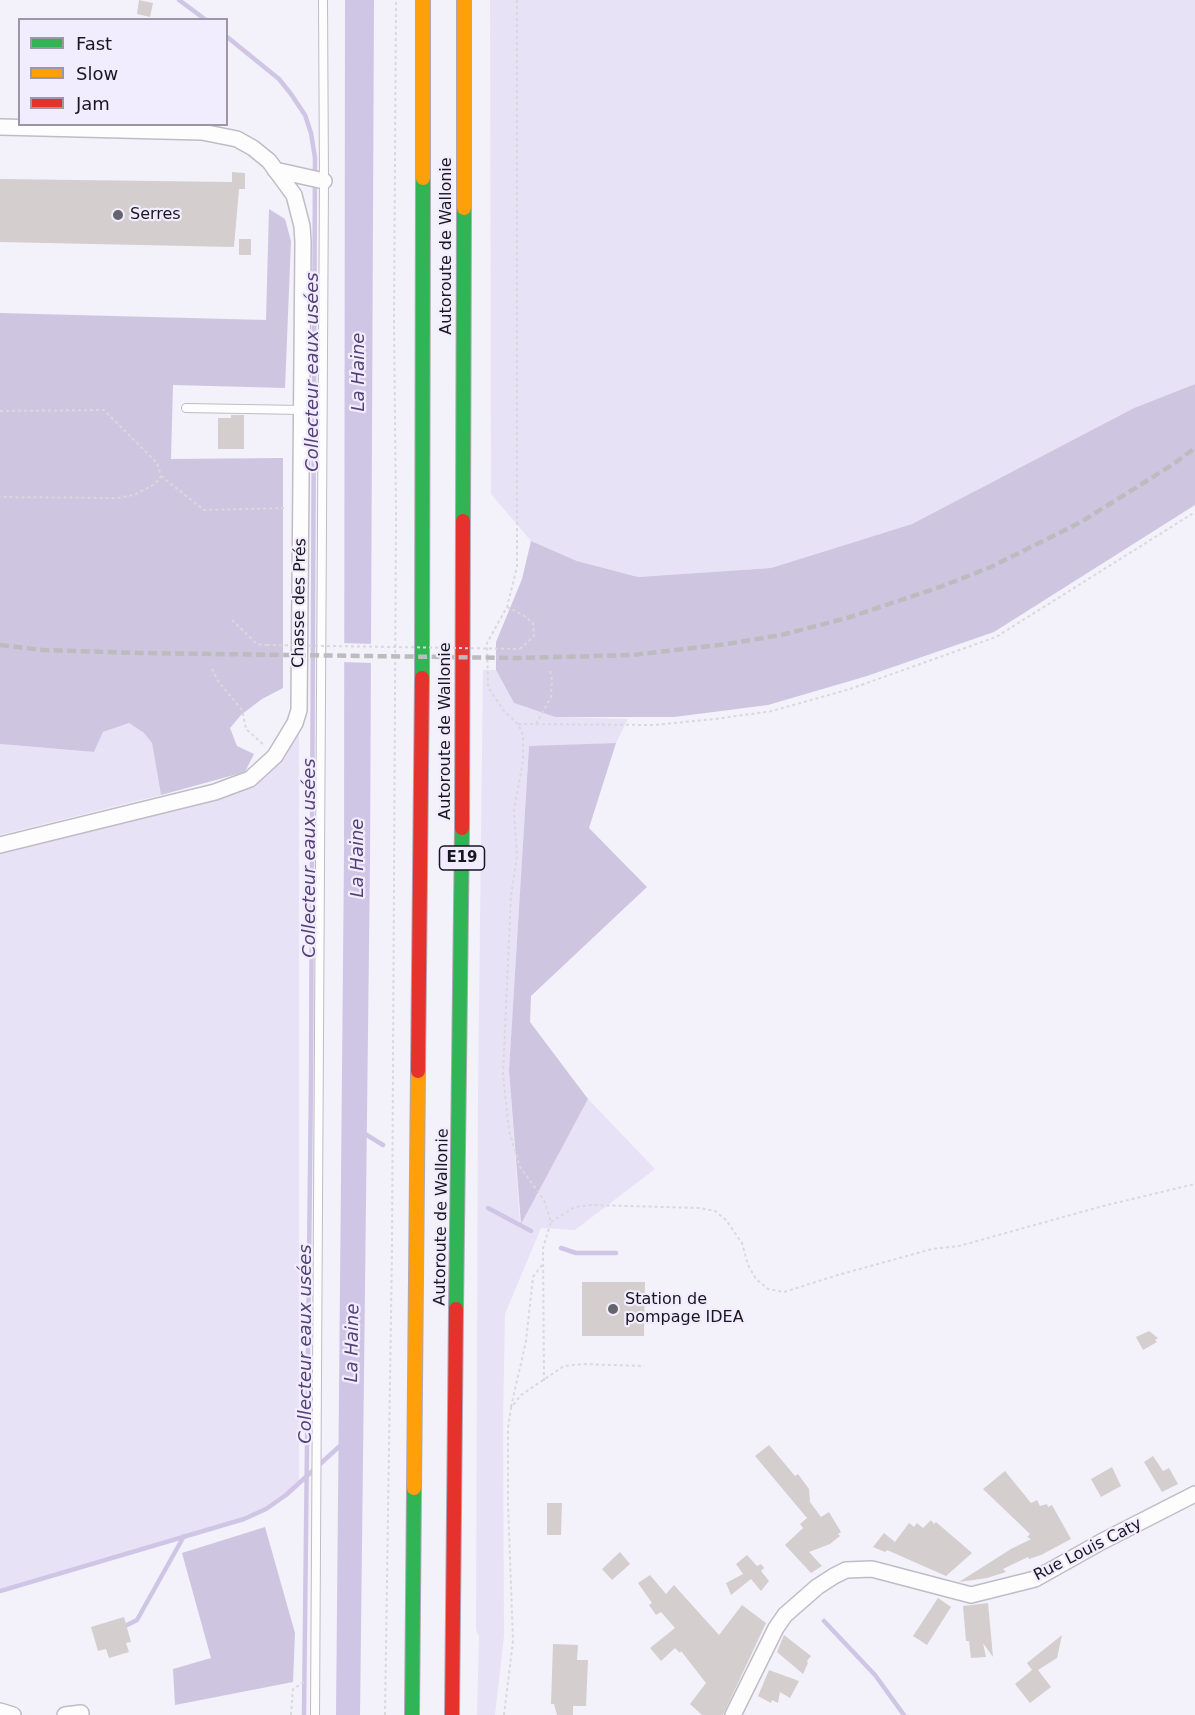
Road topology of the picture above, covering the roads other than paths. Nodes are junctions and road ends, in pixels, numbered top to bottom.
1 (323, 0) edge
2 (423, 0) edge
3 (464, 0) edge
4 (0, 128) edge
5 (272, 166) junction
6 (324, 181) junction
7 (186, 408) dead end
8 (302, 410) junction
9 (0, 845) edge
10 (1195, 1494) edge
11 (0, 1711) edge
12 (13, 1715) edge
13 (315, 1715) edge
14 (412, 1715) edge
15 (452, 1715) edge
16 (733, 1715) edge

1 - 6 lane
2 - 14 highway, Autoroute de Wallonie / E19
3 - 15 highway, Autoroute de Wallonie / E19
4 - 5 street
5 - 6 street
5 - 8 street, Chasse des Prés
6 - 13 lane
7 - 8 lane
8 - 9 street, Chasse des Prés
10 - 16 street, Rue Louis Caty
11 - 12 street

